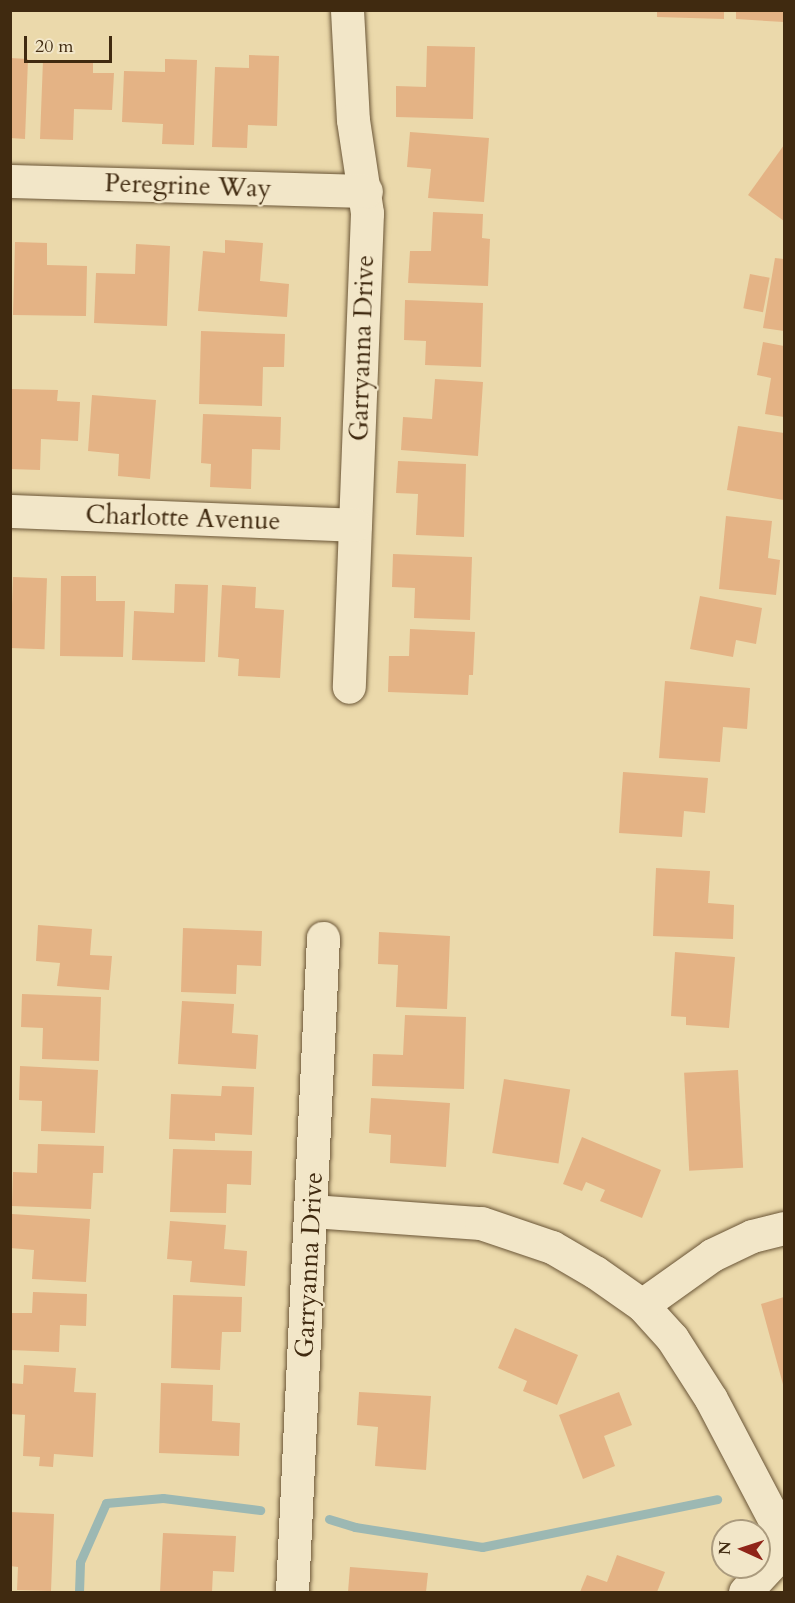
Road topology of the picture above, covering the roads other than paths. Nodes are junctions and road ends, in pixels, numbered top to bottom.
1 (347, 10) edge
2 (10, 181) edge
3 (366, 191) junction
4 (10, 511) edge
5 (356, 525) junction
6 (349, 687) dead end
7 (323, 938) dead end
8 (312, 1211) junction
9 (784, 1228) edge
10 (642, 1305) junction
11 (784, 1538) edge
12 (784, 1550) edge
13 (292, 1593) edge
14 (745, 1593) edge

1 - 3 street, Garryanna Drive
2 - 3 street, Peregrine Way
3 - 5 street, Garryanna Drive
4 - 5 street, Charlotte Avenue
5 - 6 street, Garryanna Drive
7 - 8 street, Garryanna Drive
8 - 10 street
8 - 13 street, Garryanna Drive
9 - 10 street
10 - 11 street
12 - 14 street

